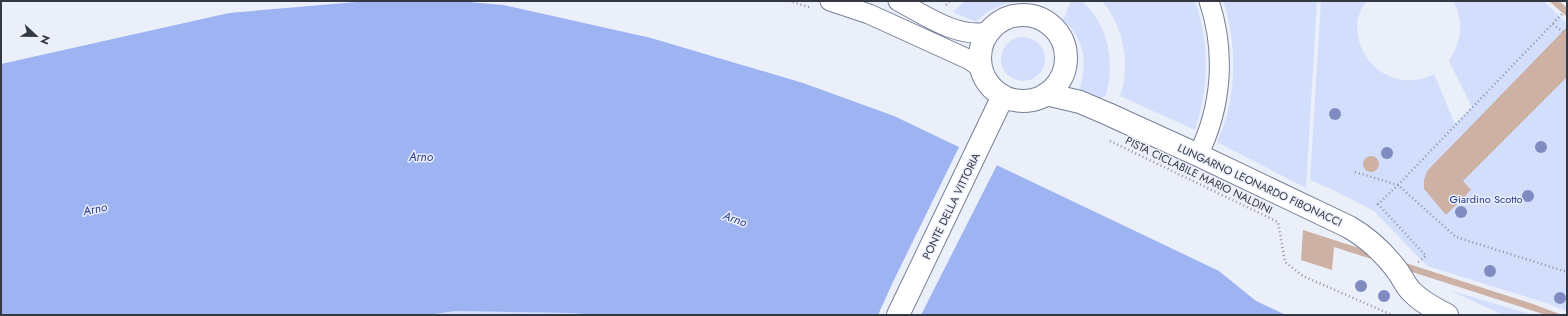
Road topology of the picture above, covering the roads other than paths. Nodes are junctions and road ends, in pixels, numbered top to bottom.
1 (830, 1) edge
2 (898, 1) edge
3 (1209, 1) edge
4 (1040, 9) edge
5 (987, 32) junction
6 (980, 68) junction
7 (1046, 94) junction
8 (1003, 96) junction
9 (1198, 155) junction
10 (898, 315) edge
11 (1447, 315) edge

1 - 6 street
2 - 5 street
3 - 9 street
4 - 5 main road
4 - 7 main road
5 - 6 main road
6 - 8 main road
7 - 8 main road
7 - 9 main road, LUNGARNO LEONARDO FIBONACCI
8 - 10 main road, PONTE DELLA VITTORIA
9 - 11 main road, LUNGARNO LEONARDO FIBONACCI

